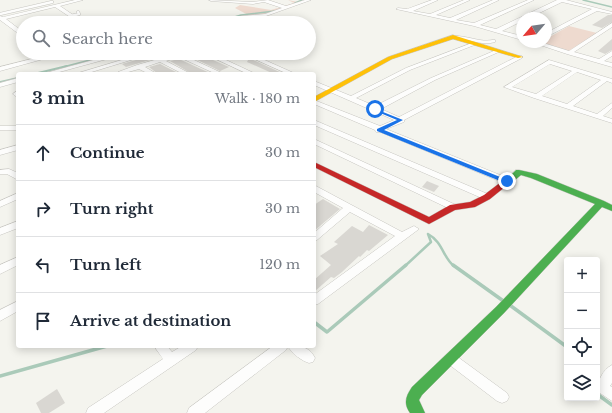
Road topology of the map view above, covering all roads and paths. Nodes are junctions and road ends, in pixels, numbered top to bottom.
1 (81, 0) edge
2 (211, 0) edge
3 (264, 0) edge
4 (309, 0) edge
5 (436, 0) edge
6 (468, 0) edge
7 (497, 0) edge
8 (532, 0) edge
9 (561, 0) edge
10 (54, 4) junction
11 (286, 8) junction
12 (398, 9) dead end
13 (596, 9) junction
14 (407, 11) junction
15 (78, 12) dead end
16 (537, 12) edge
17 (612, 13) edge
18 (71, 16) joint
19 (254, 16) edge
20 (430, 16) junction
21 (1, 17) edge
22 (451, 20) junction
23 (516, 22) edge
24 (475, 25) junction
25 (612, 25) edge
26 (16, 29) edge
27 (497, 31) junction
28 (552, 32) edge
29 (516, 36) edge
30 (494, 41) dead end
31 (476, 43) junction
32 (552, 48) edge
33 (498, 51) junction
34 (569, 53) junction
35 (612, 53) edge
36 (31, 60) edge
37 (55, 60) edge
38 (99, 60) edge
39 (127, 60) edge
40 (160, 60) joint
41 (190, 60) edge
42 (222, 60) edge
43 (260, 60) edge
44 (600, 61) junction
45 (229, 63) junction
46 (86, 64) junction
47 (114, 64) junction
48 (612, 65) edge
49 (80, 66) junction
50 (140, 66) junction
51 (67, 68) junction
52 (0, 69) edge
53 (213, 70) junction
54 (577, 70) junction
55 (52, 72) edge
56 (90, 72) edge
57 (121, 72) edge
58 (125, 72) edge
59 (150, 72) edge
60 (184, 72) edge
61 (209, 72) edge
62 (216, 72) edge
63 (249, 72) edge
64 (288, 72) edge
65 (609, 80) edge
66 (16, 81) edge
67 (316, 84) edge
68 (0, 85) edge
69 (331, 91) junction
70 (536, 97) junction
71 (350, 99) junction
72 (316, 100) edge
73 (316, 102) edge
74 (612, 105) edge
75 (567, 107) junction
76 (375, 109) junction
77 (598, 116) junction
78 (401, 120) junction
79 (612, 121) edge
80 (316, 123) edge
81 (0, 128) edge
82 (16, 128) edge
83 (379, 130) junction
84 (316, 142) edge
85 (16, 148) edge
86 (0, 152) edge
87 (316, 165) edge
88 (0, 172) edge
89 (16, 176) edge
90 (507, 181) junction
91 (316, 191) edge
92 (16, 197) edge
93 (487, 197) junction
94 (601, 203) junction
95 (0, 204) edge
96 (350, 207) junction
97 (453, 207) junction
98 (612, 208) edge
99 (16, 225) edge
100 (414, 229) dead end
101 (0, 232) edge
102 (316, 236) edge
103 (402, 236) junction
104 (16, 262) edge
105 (0, 270) edge
106 (316, 300) edge
107 (16, 307) edge
108 (0, 316) edge
109 (162, 348) edge
110 (189, 348) edge
111 (279, 348) edge
112 (296, 348) edge
113 (309, 358) dead end
114 (451, 359) junction
115 (171, 360) junction
116 (612, 371) edge
117 (612, 395) edge
118 (502, 397) dead end
119 (93, 413) edge
120 (194, 413) edge
121 (418, 413) edge

1 - 10 street
2 - 3 street
3 - 11 street
4 - 11 street
5 - 14 street
6 - 20 street
7 - 22 street
8 - 24 street
9 - 13 street
9 - 16 street
10 - 18 street
10 - 21 street
11 - 19 street
12 - 14 street
13 - 17 street
13 - 28 street
14 - 20 street
15 - 18 lane
20 - 22 street
21 - 26 street
22 - 24 street
23 - 27 street
24 - 27 street
25 - 34 street
27 - 29 street
30 - 31 lane
31 - 33 street
31 - 69 street
31 - 71 street
32 - 34 street
33 - 76 street
33 - 78 street
34 - 44 street
35 - 44 street
36 - 52 street
37 - 51 street
38 - 46 street
39 - 47 street
40 - 50 street
40 - 60 street
41 - 53 street
42 - 45 street
43 - 64 street
44 - 48 street
45 - 53 street
45 - 63 street
46 - 49 street
46 - 56 street
47 - 56 street
47 - 57 street
49 - 51 street
49 - 56 street
50 - 58 street
50 - 59 street
51 - 55 street
53 - 61 street
53 - 62 street
54 - 65 street
54 - 70 street
54 - 70 street
65 - 75 street
66 - 68 street
67 - 69 street
69 - 71 street
69 - 72 street
70 - 75 street
71 - 76 street
73 - 83 street
74 - 77 street
75 - 77 street
76 - 78 street
77 - 79 street
78 - 83 street
80 - 93 street
81 - 82 street
83 - 90 street
84 - 97 street
85 - 86 street
87 - 97 street
88 - 89 street
90 - 93 street
90 - 94 street
91 - 96 street
92 - 95 street
93 - 97 street
94 - 98 street
94 - 114 street
96 - 102 street
96 - 103 street
99 - 101 street
100 - 103 street
103 - 106 street
104 - 105 street
107 - 108 street
109 - 115 street
110 - 115 street
111 - 120 street
112 - 113 street
114 - 118 street
114 - 121 street
115 - 119 street
116 - 117 street

